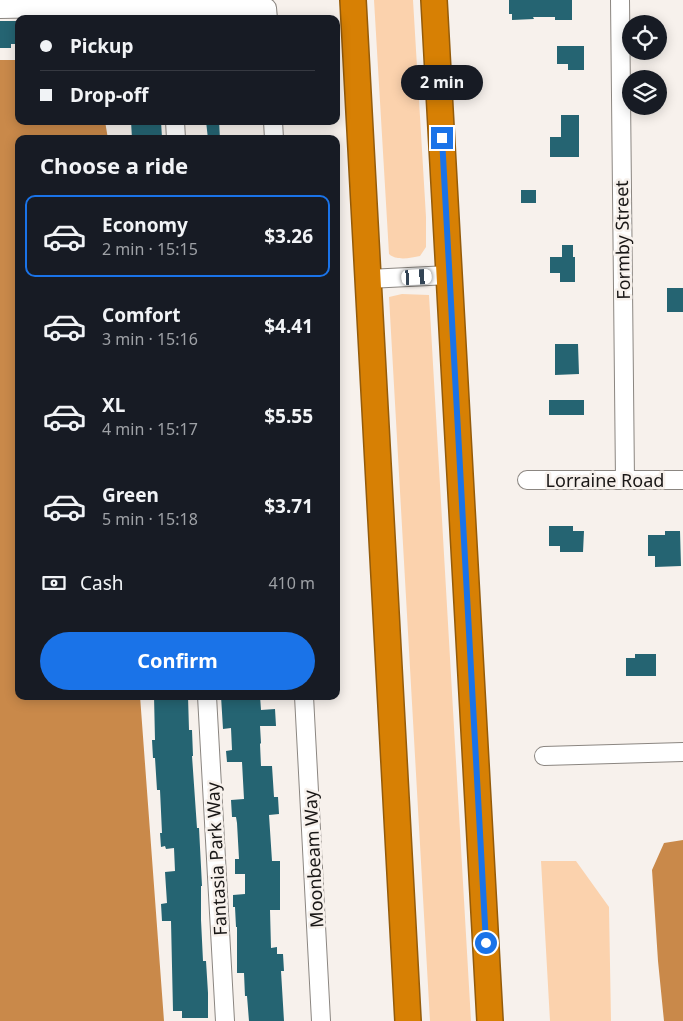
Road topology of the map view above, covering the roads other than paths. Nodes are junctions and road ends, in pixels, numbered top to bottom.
1 (353, 0) edge
2 (434, 0) edge
3 (620, 0) edge
4 (0, 9) edge
5 (169, 13) edge
6 (268, 13) edge
7 (449, 275) junction
8 (368, 279) junction
9 (527, 480) dead end
10 (625, 480) junction
11 (683, 480) edge
12 (207, 700) edge
13 (304, 700) edge
14 (683, 752) edge
15 (544, 756) dead end
16 (225, 1021) edge
17 (321, 1021) edge
18 (408, 1021) edge
19 (490, 1021) edge

1 - 8 highway
2 - 7 highway
3 - 10 street, Formby Street
4 - 5 street
5 - 6 street
7 - 8 street
7 - 19 highway
8 - 18 highway
9 - 10 street, Lorraine Road
10 - 11 street, Lorraine Road
12 - 16 street, Fantasia Park Way
13 - 17 street, Moonbeam Way
14 - 15 street

